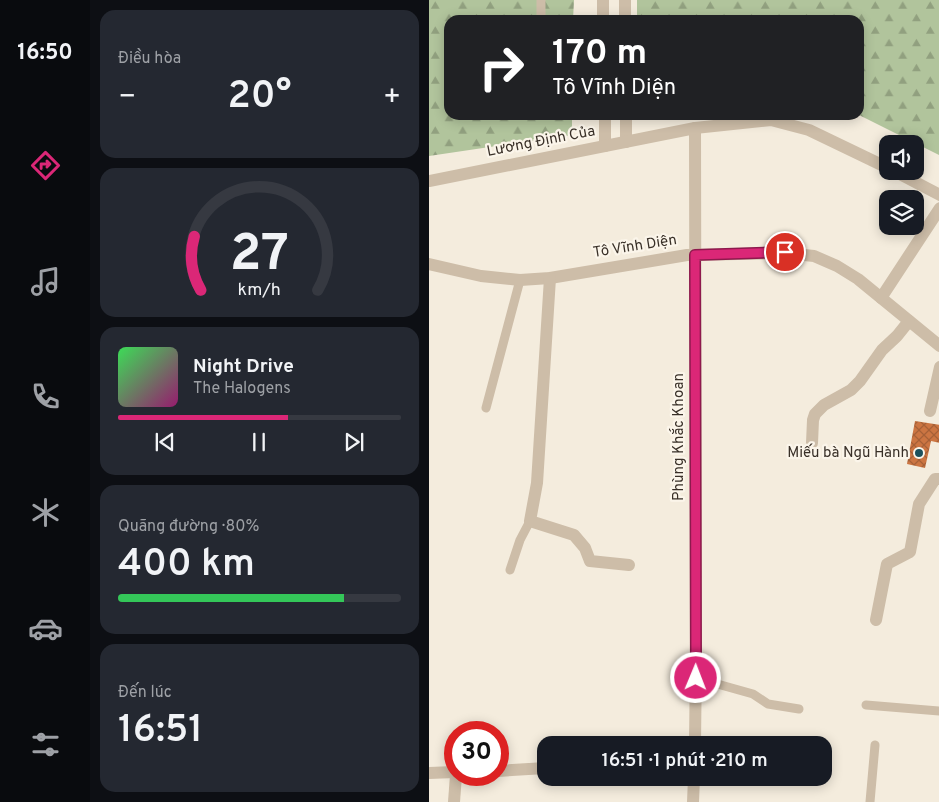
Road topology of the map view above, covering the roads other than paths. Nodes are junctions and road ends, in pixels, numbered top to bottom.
1 (541, 0) edge
2 (603, 0) edge
3 (625, 0) edge
4 (541, 15) edge
5 (603, 15) edge
6 (625, 15) edge
7 (605, 120) edge
8 (626, 120) edge
9 (695, 128) junction
10 (626, 142) junction
11 (605, 146) junction
12 (879, 164) edge
13 (911, 180) edge
14 (429, 181) edge
15 (939, 195) edge
16 (939, 208) edge
17 (695, 255) junction
18 (429, 264) edge
19 (550, 278) junction
20 (519, 280) junction
21 (881, 298) junction
22 (909, 320) junction
23 (939, 346) edge
24 (939, 367) edge
25 (485, 408) dead end
26 (930, 411) dead end
27 (812, 444) dead end
28 (939, 479) edge
29 (530, 521) junction
30 (629, 564) dead end
31 (510, 570) dead end
32 (876, 620) dead end
33 (696, 678) junction
34 (866, 706) dead end
35 (799, 709) dead end
36 (939, 711) edge
37 (695, 736) edge
38 (875, 745) dead end
39 (537, 769) edge
40 (509, 770) edge
41 (429, 773) edge
42 (444, 774) edge
43 (455, 786) edge
44 (694, 786) edge
45 (454, 802) edge
46 (693, 802) edge
47 (869, 802) edge

1 - 4 lane
2 - 5 street
3 - 6 street
7 - 11 street
8 - 10 street
9 - 10 street, Lương Định Của
9 - 12 street, Lương Định Của
9 - 17 street, Phùng Khắc Khoan
10 - 11 street, Lương Định Của
11 - 14 street, Lương Định Của
13 - 15 street
16 - 21 street
17 - 19 street, Tô Vĩnh Diện
17 - 21 street, Tô Vĩnh Diện
17 - 33 street, Phùng Khắc Khoan
18 - 20 street, Tô Vĩnh Diện
19 - 20 street, Tô Vĩnh Diện
19 - 29 street
20 - 25 lane
21 - 22 street, Tô Vĩnh Diện
22 - 23 street, Tô Vĩnh Diện
22 - 27 street
24 - 26 street
28 - 32 street
29 - 30 street
29 - 31 lane
33 - 35 lane
33 - 37 street, Phùng Khắc Khoan
34 - 36 lane
38 - 47 lane
39 - 40 street
41 - 42 street
43 - 45 street
44 - 46 street

